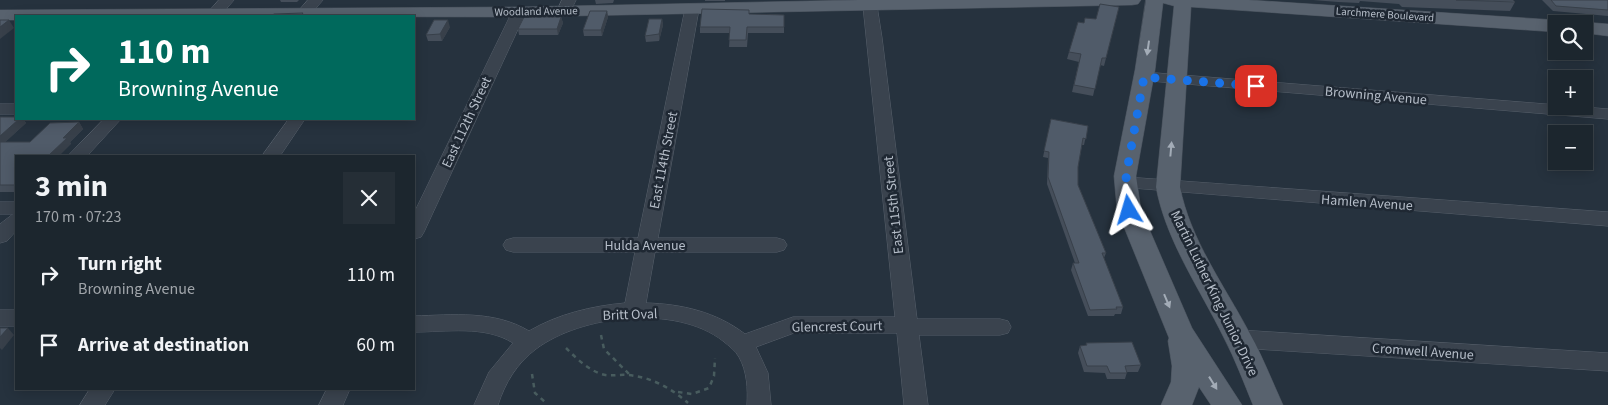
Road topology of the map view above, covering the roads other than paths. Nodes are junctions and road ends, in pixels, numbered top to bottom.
1 (227, 0) edge
2 (1132, 0) edge
3 (1155, 0) edge
4 (1170, 0) edge
5 (1183, 0) edge
6 (949, 2) edge
7 (310, 6) edge
8 (566, 6) edge
9 (870, 6) junction
10 (692, 8) junction
11 (518, 12) junction
12 (0, 15) edge
13 (213, 15) edge
14 (268, 15) edge
15 (371, 15) edge
16 (1548, 25) edge
17 (1593, 29) edge
18 (1608, 30) edge
19 (1144, 77) junction
20 (1177, 79) junction
21 (0, 109) edge
22 (15, 109) edge
23 (1608, 114) edge
24 (112, 120) edge
25 (296, 120) edge
26 (78, 155) edge
27 (272, 155) edge
28 (1126, 183) junction
29 (1168, 187) junction
30 (420, 204) edge
31 (0, 208) edge
32 (15, 208) edge
33 (1608, 219) edge
34 (15, 221) edge
35 (415, 227) edge
36 (0, 236) edge
37 (513, 245) dead end
38 (646, 245) junction
39 (777, 245) dead end
40 (634, 311) junction
41 (0, 318) edge
42 (15, 318) edge
43 (415, 324) edge
44 (907, 326) junction
45 (1000, 327) dead end
46 (1180, 332) junction
47 (1239, 339) junction
48 (529, 342) junction
49 (741, 344) junction
50 (1608, 362) edge
51 (102, 390) edge
52 (338, 390) edge
53 (92, 405) edge
54 (331, 405) edge
55 (486, 405) edge
56 (759, 405) edge
57 (916, 405) edge
58 (1176, 405) edge
59 (1227, 405) edge
60 (1268, 405) edge

1 - 13 street
2 - 6 main road, Woodland Avenue
3 -> 19 main road
4 - 5 main road
5 - 16 main road, Larchmere Boulevard
5 - 20 main road, Martin Luther King Junior Drive
6 - 9 main road, Woodland Avenue
7 - 14 main road, Woodland Avenue
7 - 15 main road, Woodland Avenue
8 - 10 main road, Woodland Avenue
8 - 11 main road, Woodland Avenue
9 - 10 main road, Woodland Avenue
9 - 44 street, East 115th Street
10 - 38 street, East 114th Street
11 - 15 main road, Woodland Avenue
11 - 30 street, East 112th Street
12 - 13 main road, Woodland Avenue
13 - 14 main road, Woodland Avenue
17 - 18 main road
19 - 20 street, Browning Avenue
19 - 28 main road
20 - 23 street, Browning Avenue
29 -> 20 main road, Martin Luther King Junior Drive
21 - 22 street
24 - 26 street
25 - 27 street
28 - 29 street, Hamlen Avenue
28 -> 46 main road
29 - 33 street, Hamlen Avenue
29 - 47 main road, Martin Luther King Junior Drive
30 - 35 street, East 112th Street
31 - 32 street
34 - 36 street
37 - 38 street, Hulda Avenue
38 - 39 street, Hulda Avenue
38 - 40 street, East 114th Street
40 - 48 street, Britt Oval
40 - 49 street, Britt Oval
41 - 42 street
43 - 48 street
44 - 45 street, Glencrest Court
44 - 49 street, Glencrest Court
44 - 57 street, East 115th Street
46 - 58 main road
46 -> 59 main road
47 - 50 street, Cromwell Avenue
47 - 60 main road, Martin Luther King Junior Drive
48 - 55 street, Britt Oval
49 - 56 street, Britt Oval
51 - 53 street
52 - 54 street

